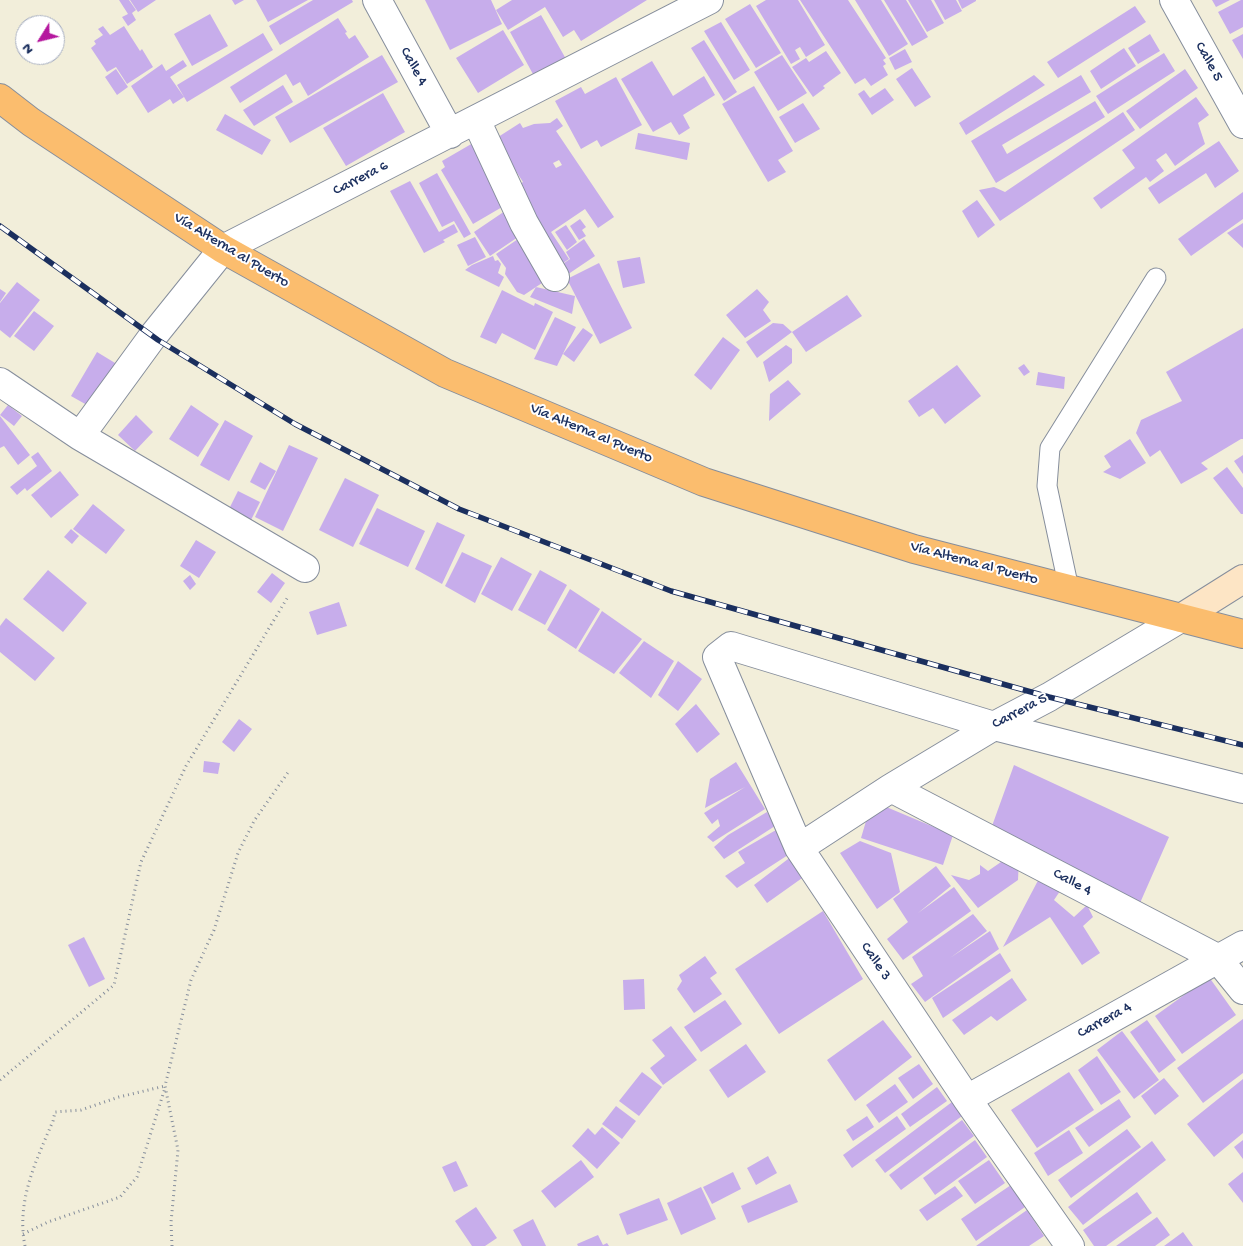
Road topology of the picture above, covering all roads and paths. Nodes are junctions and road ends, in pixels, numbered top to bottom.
1 (376, 0) edge
2 (709, 0) edge
3 (1174, 0) edge
4 (0, 98) edge
5 (476, 120) junction
6 (1243, 124) edge
7 (450, 134) junction
8 (223, 249) junction
9 (555, 277) dead end
10 (1156, 278) dead end
11 (0, 382) edge
12 (80, 436) junction
13 (305, 568) joint
14 (1243, 579) edge
15 (1069, 589) junction
16 (1181, 618) junction
17 (1243, 634) edge
18 (994, 726) junction
19 (289, 771) dead end
20 (891, 788) junction
21 (1243, 789) edge
22 (798, 848) junction
23 (1243, 944) edge
24 (1217, 958) junction
25 (1243, 990) edge
26 (0, 1080) edge
27 (165, 1086) junction
28 (967, 1099) junction
29 (22, 1234) junction
30 (25, 1246) edge
31 (172, 1246) edge
32 (1070, 1246) edge

1 - 7 street, Calle 4
2 - 5 street, Carrera 6
3 - 6 street, Calle 5
4 - 8 main road, Vía Alterna al Puerto
5 - 7 street, Carrera 6
5 - 9 street
7 - 8 street, Carrera 6
8 - 12 street, Carrera 6
8 - 15 main road, Vía Alterna al Puerto
10 - 15 lane
11 - 12 street
12 - 13 street
13 - 26 path
14 - 16 street, Carrera 5
15 - 16 main road, Vía Alterna al Puerto
16 - 17 main road, Vía Alterna al Puerto
16 - 18 street, Carrera 5
18 - 20 street, Carrera 5
18 - 21 street
18 - 22 street, Calle 3
19 - 27 path
20 - 22 street, Carrera 5
20 - 24 street, Calle 4
22 - 28 street, Calle 3
23 - 24 street, Carrera 4
24 - 25 street, Calle 4
24 - 28 street, Carrera 4
27 - 29 path
27 - 29 path
27 - 31 path
28 - 32 street, Calle 3
29 - 30 path

